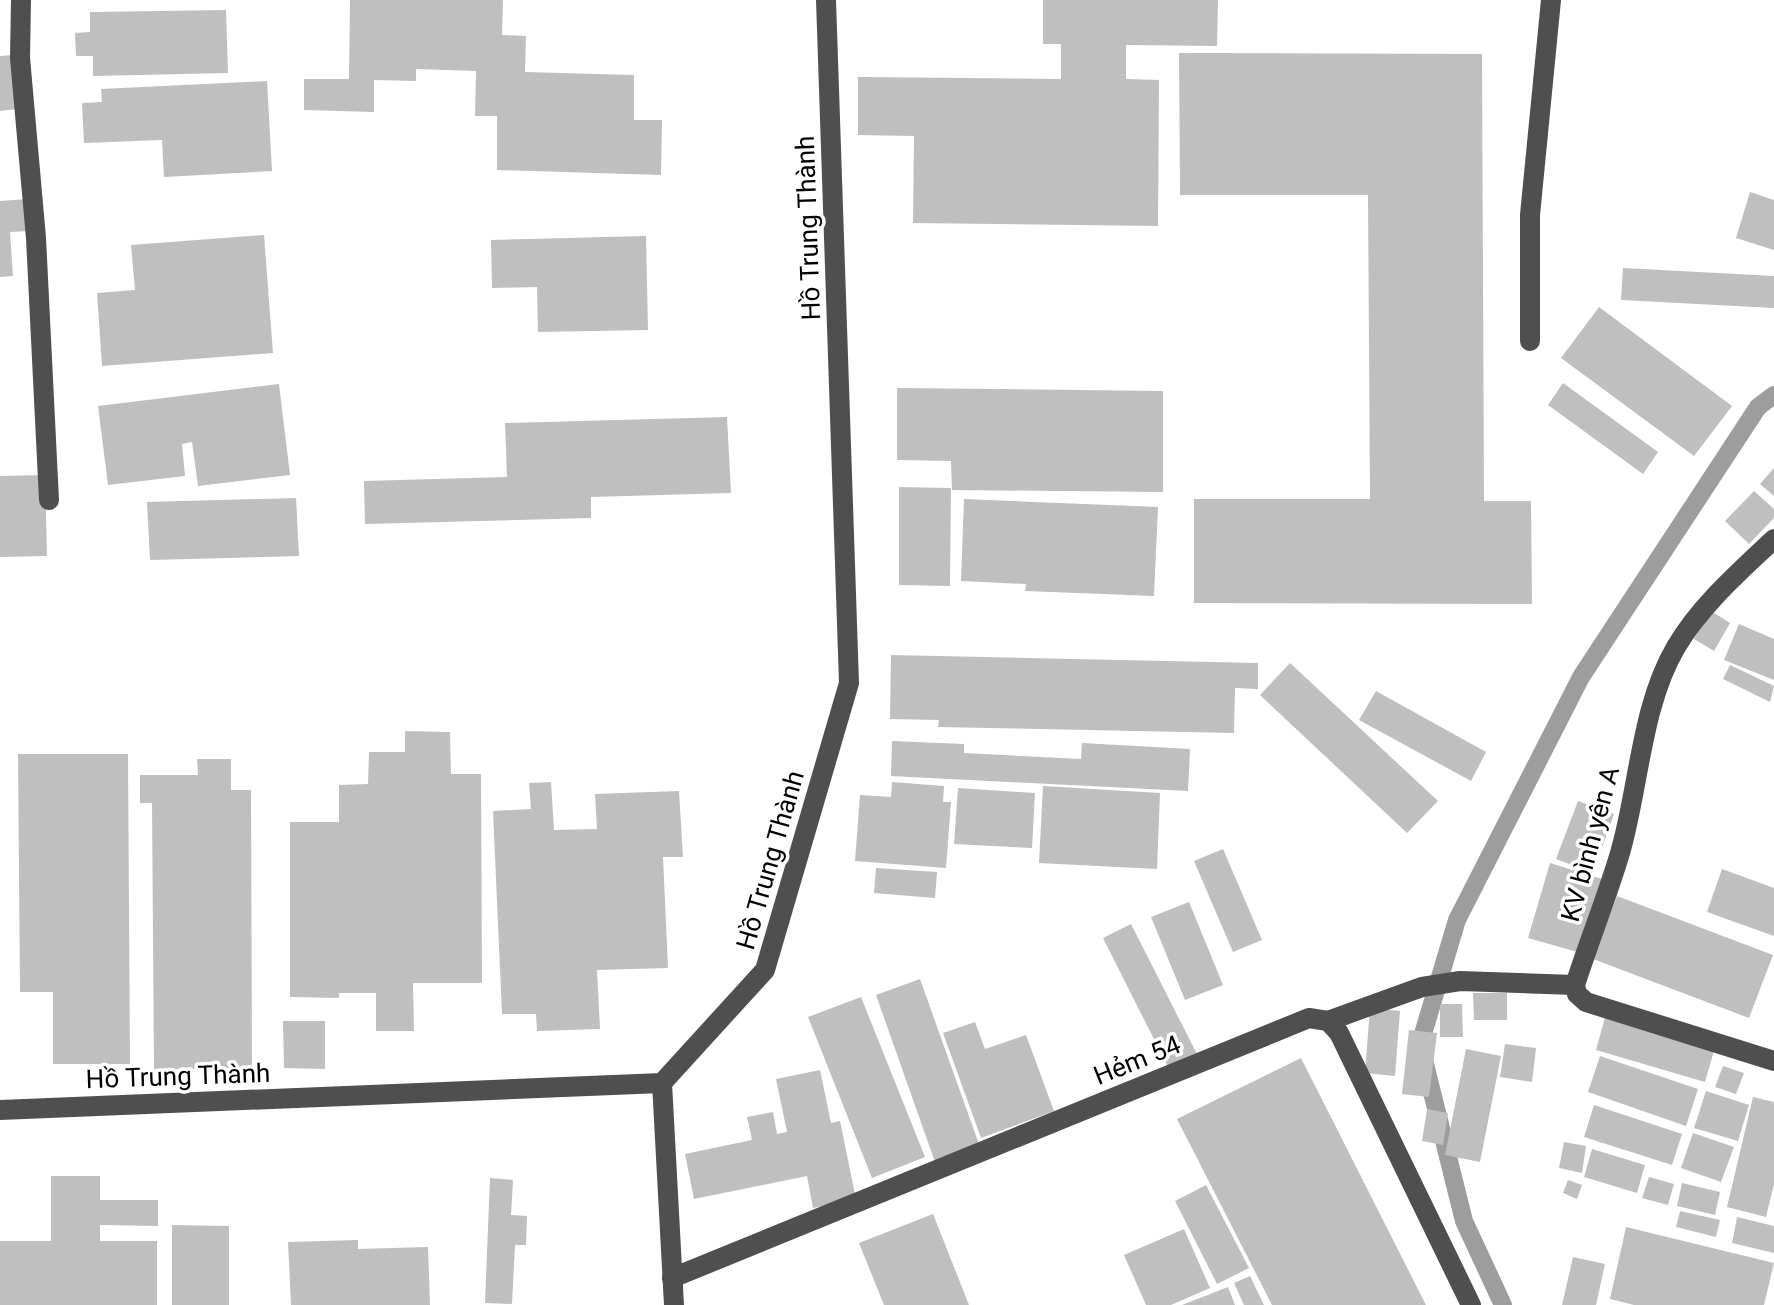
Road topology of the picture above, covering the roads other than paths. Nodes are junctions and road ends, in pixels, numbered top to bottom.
1 (21, 0) edge
2 (826, 0) edge
3 (1551, 0) edge
4 (1530, 341) dead end
5 (49, 500) dead end
6 (1774, 539) edge
7 (1575, 985) junction
8 (1328, 1021) junction
9 (1774, 1061) edge
10 (662, 1083) junction
11 (0, 1110) edge
12 (672, 1278) junction
13 (674, 1305) edge
14 (1471, 1305) edge

1 - 5 street
2 - 10 street, Hồ Trung Thành
3 - 4 street
6 - 7 street, KV bình yên A
7 - 8 street, Hẻm 54
7 - 9 street
8 - 12 street, Hẻm 54
8 - 14 street
10 - 11 street, Hồ Trung Thành
10 - 12 street
12 - 13 street

